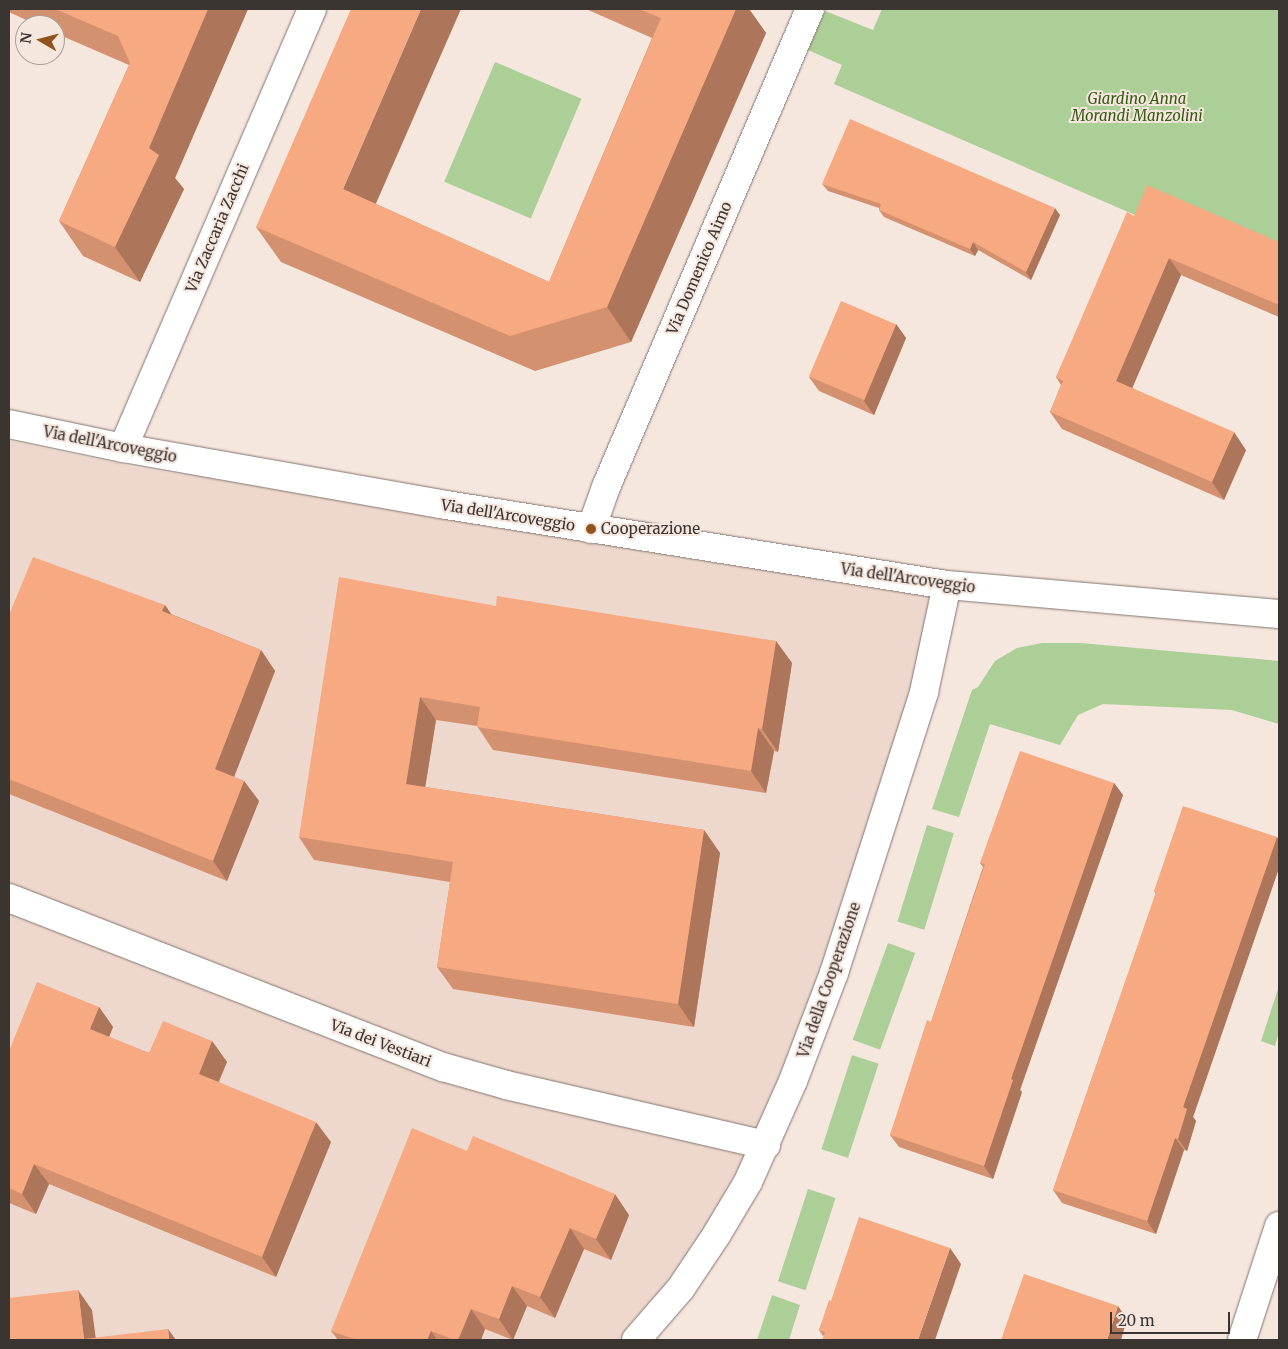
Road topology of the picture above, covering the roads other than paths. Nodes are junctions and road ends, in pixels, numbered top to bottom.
1 (312, 9) edge
2 (810, 9) edge
3 (9, 424) edge
4 (123, 448) junction
5 (591, 529) junction
6 (947, 585) junction
7 (1279, 614) edge
8 (9, 898) edge
9 (766, 1145) junction
10 (1279, 1226) edge
11 (641, 1339) edge
12 (1242, 1340) edge

1 - 4 street, Via Zaccaria Zacchi
2 - 5 street, Via Domenico Aimo
3 - 4 street, Via dell'Arcoveggio
4 - 5 street, Via dell'Arcoveggio
5 - 6 street, Via dell'Arcoveggio
6 - 7 street, Via dell'Arcoveggio
6 - 9 street, Via della Cooperazione
8 - 9 street, Via dei Vestiari
9 - 11 street, Via della Cooperazione
10 - 12 street

